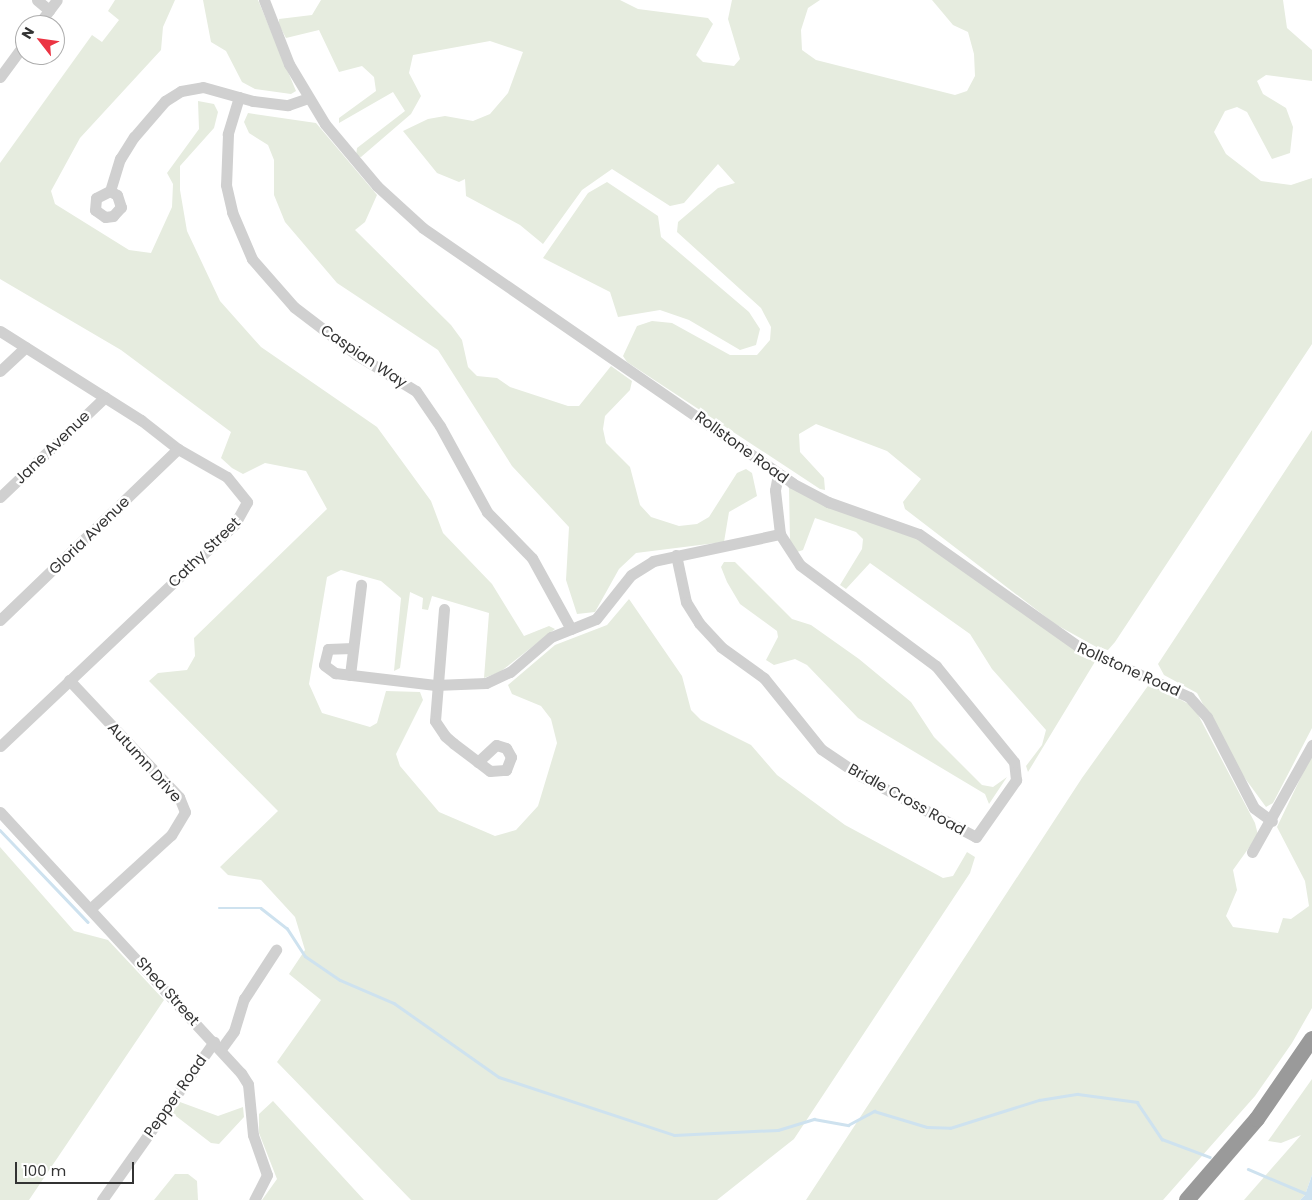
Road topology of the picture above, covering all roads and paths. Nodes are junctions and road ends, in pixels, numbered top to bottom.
1 (37, 0) edge
2 (57, 0) edge
3 (264, 0) edge
4 (49, 10) junction
5 (45, 15) edge
6 (15, 57) edge
7 (0, 77) edge
8 (238, 97) junction
9 (308, 98) junction
10 (110, 191) dead end
11 (0, 330) edge
12 (26, 347) junction
13 (0, 371) edge
14 (104, 397) junction
15 (178, 449) junction
16 (778, 474) junction
17 (0, 497) edge
18 (780, 534) junction
19 (676, 555) junction
20 (361, 585) dead end
21 (444, 609) dead end
22 (0, 620) edge
23 (571, 629) junction
24 (353, 648) junction
25 (350, 675) junction
26 (69, 680) junction
27 (435, 685) junction
28 (1312, 744) edge
29 (0, 746) edge
30 (478, 762) dead end
31 (0, 812) edge
32 (1272, 821) junction
33 (1252, 852) dead end
34 (91, 908) junction
35 (276, 950) dead end
36 (1312, 1039) edge
37 (218, 1046) junction
38 (1312, 1058) edge
39 (102, 1200) edge
40 (254, 1200) edge
41 (1187, 1200) edge
42 (1201, 1200) edge

1 - 4 street
2 - 4 street
3 - 9 street, Rollstone Road
4 - 5 street
6 - 7 street
8 - 9 street
8 - 10 street
8 - 23 street, Caspian Way
9 - 16 street, Rollstone Road
11 - 12 street, Cathy Street
12 - 13 street
12 - 14 street, Cathy Street
14 - 15 street, Cathy Street
14 - 17 street, Jane Avenue
15 - 22 street, Gloria Avenue
15 - 26 street, Cathy Street
16 - 18 street, Bridle Cross Road
16 - 32 street, Rollstone Road
18 - 19 street
18 - 19 street, Bridle Cross Road
19 - 23 street
20 - 24 street
21 - 27 street
23 - 27 street
24 - 25 street
24 - 25 street
25 - 27 street
26 - 29 street, Cathy Street
26 - 34 street, Autumn Drive
27 - 30 street
28 - 32 street
31 - 34 street, Shea Street
32 - 33 street
34 - 37 street, Shea Street
35 - 37 street, Pepper Road
36 - 41 highway
37 - 39 street, Pepper Road
37 - 40 street, Shea Street
38 - 42 highway

